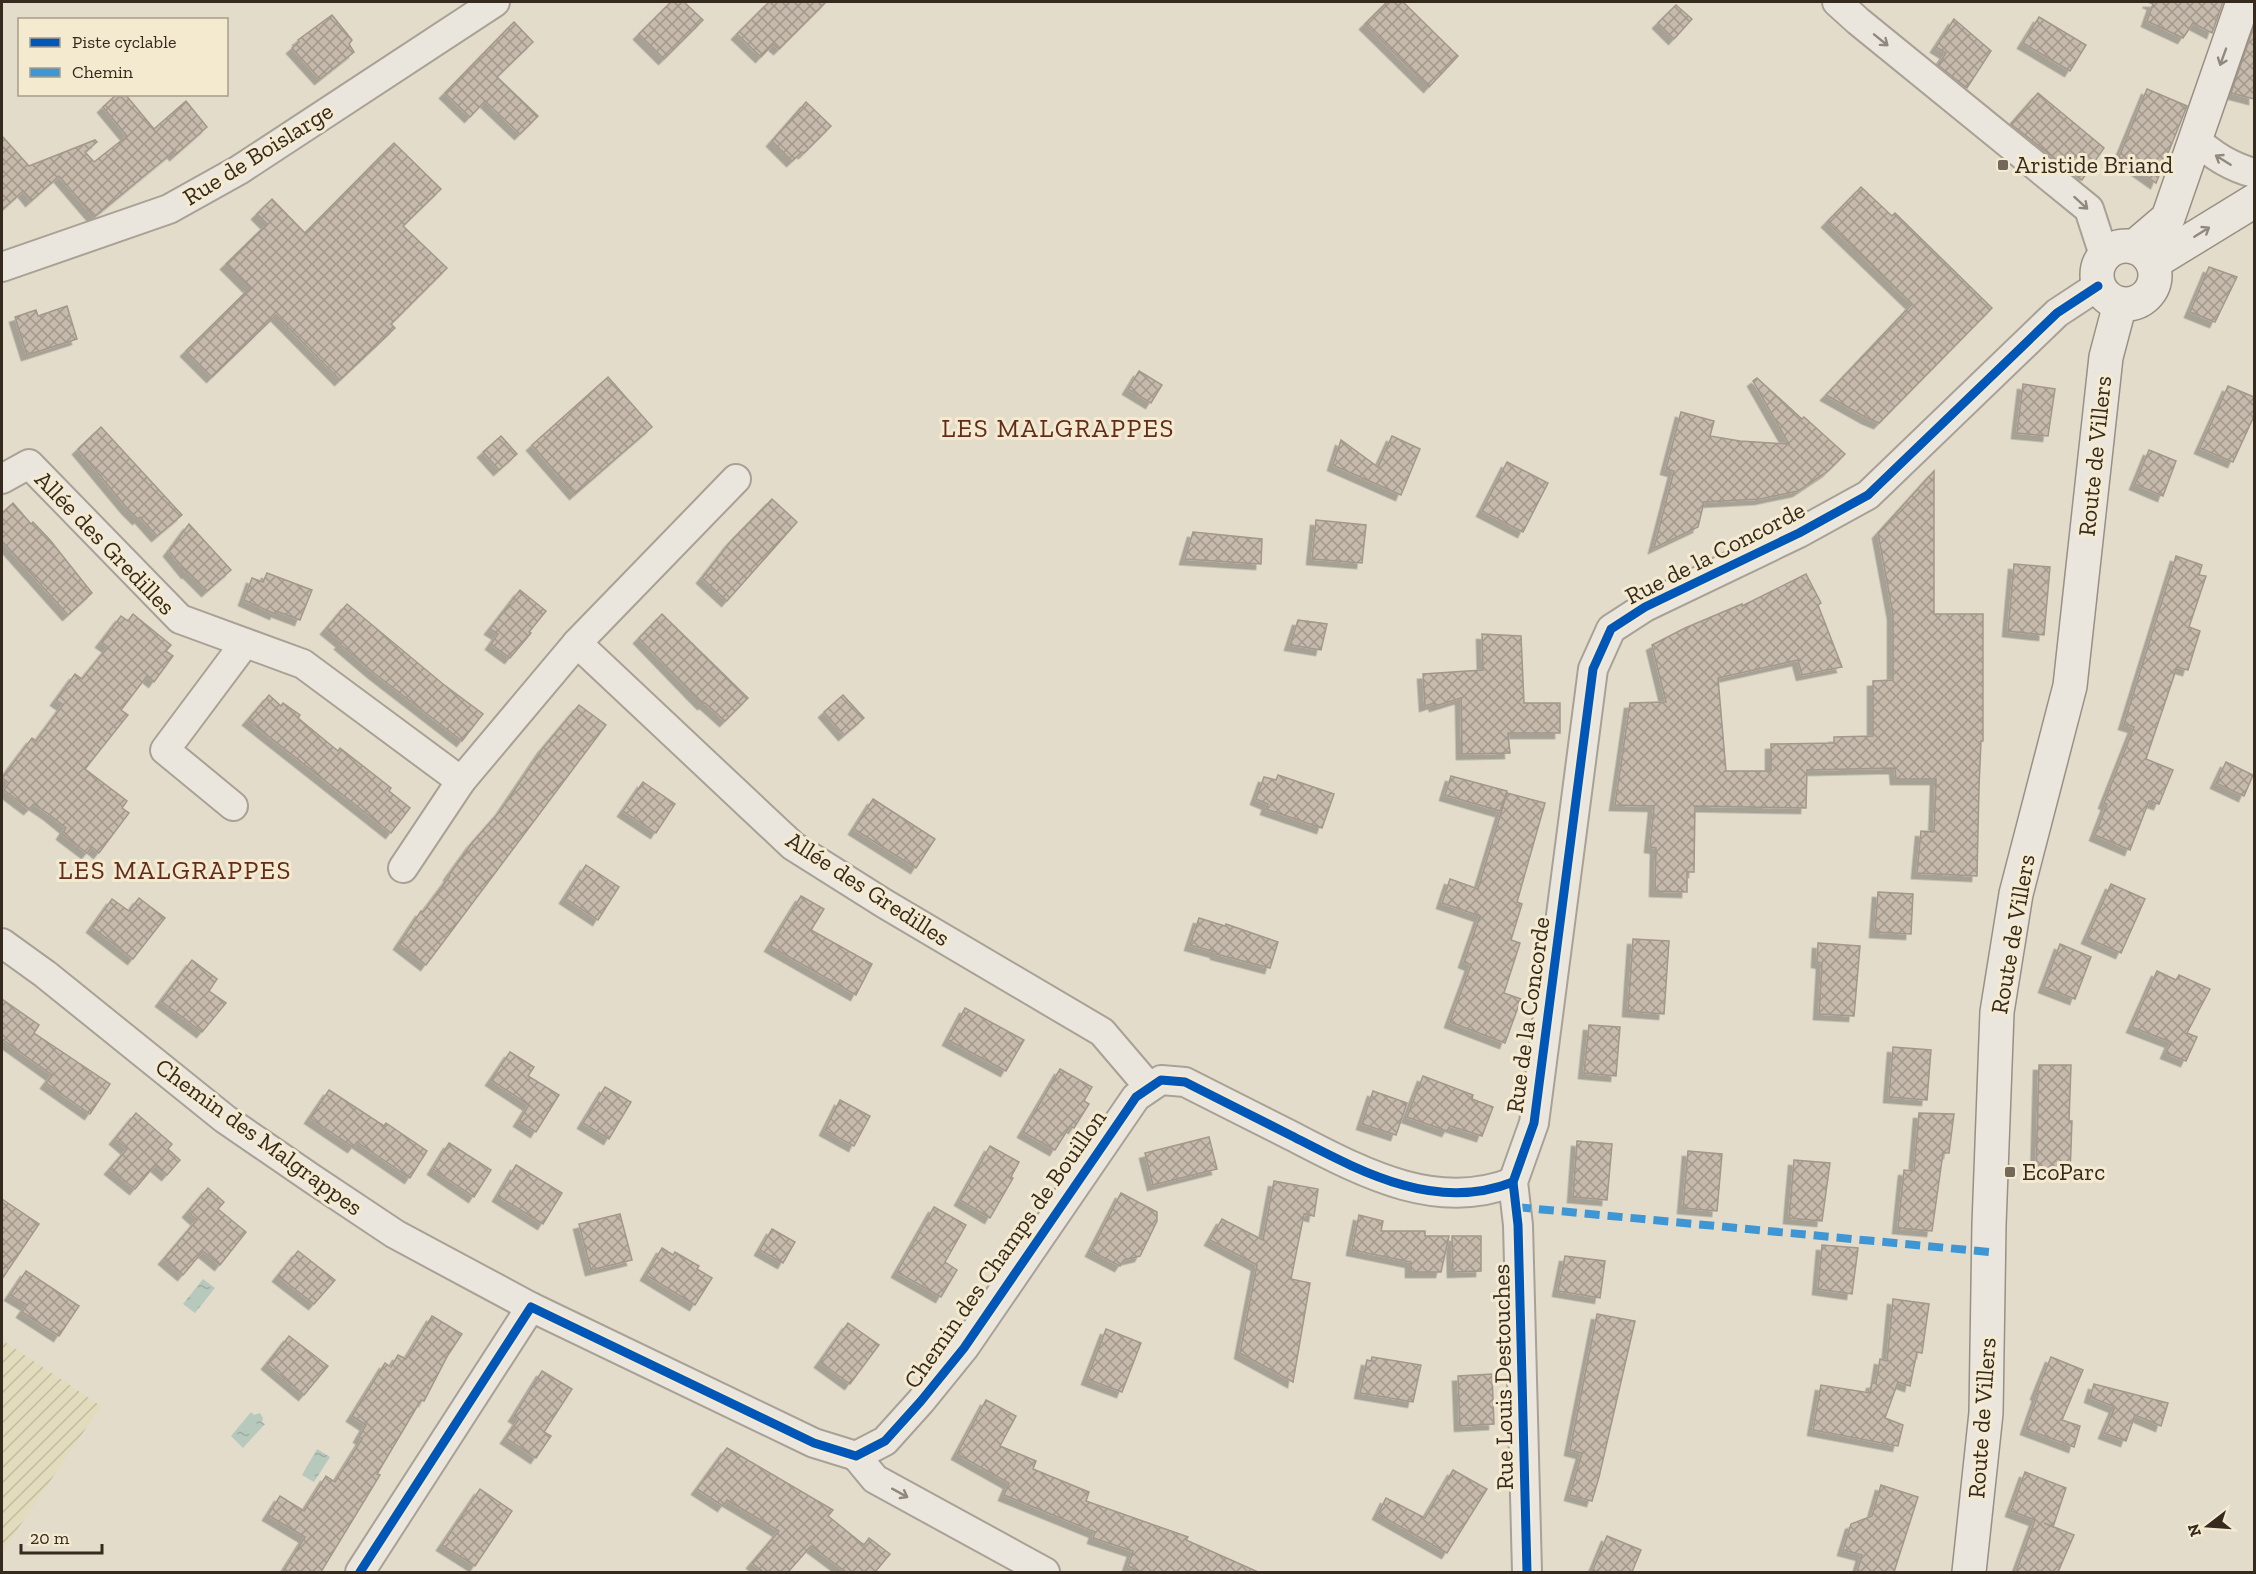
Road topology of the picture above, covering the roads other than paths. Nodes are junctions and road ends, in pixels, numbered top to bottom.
1 (495, 2) edge
2 (1837, 2) edge
3 (2243, 2) edge
4 (2195, 139) junction
5 (2254, 173) edge
6 (2254, 201) edge
7 (2, 267) edge
8 (2122, 271) junction
9 (2, 479) edge
10 (736, 479) dead end
11 (577, 642) junction
12 (245, 643) junction
13 (461, 781) junction
14 (233, 806) dead end
15 (403, 868) dead end
16 (2, 943) edge
17 (1149, 1087) junction
18 (1513, 1182) junction
19 (531, 1307) junction
20 (856, 1456) junction
21 (360, 1572) edge
22 (1045, 1572) edge
23 (1527, 1572) edge
24 (1969, 1572) edge

1 - 7 street, Rue de Boislarge
2 -> 8 street
3 -> 4 main road
5 -> 4 street
4 - 8 main road
8 -> 6 main road
8 - 18 street, Rue de la Concorde
8 - 24 main road, Route de Villers
9 - 12 street, Allée des Gredilles
10 - 11 street
11 - 13 street
11 - 17 street, Allée des Gredilles
12 - 13 street, Allée des Gredilles
12 - 14 street
13 - 15 street
16 - 19 street, Chemin des Malgrappes
17 - 18 street
17 - 20 street, Chemin des Champs de Bouillon
18 - 23 street, Rue Louis Destouches
19 - 20 street
19 - 21 street
20 -> 22 street

